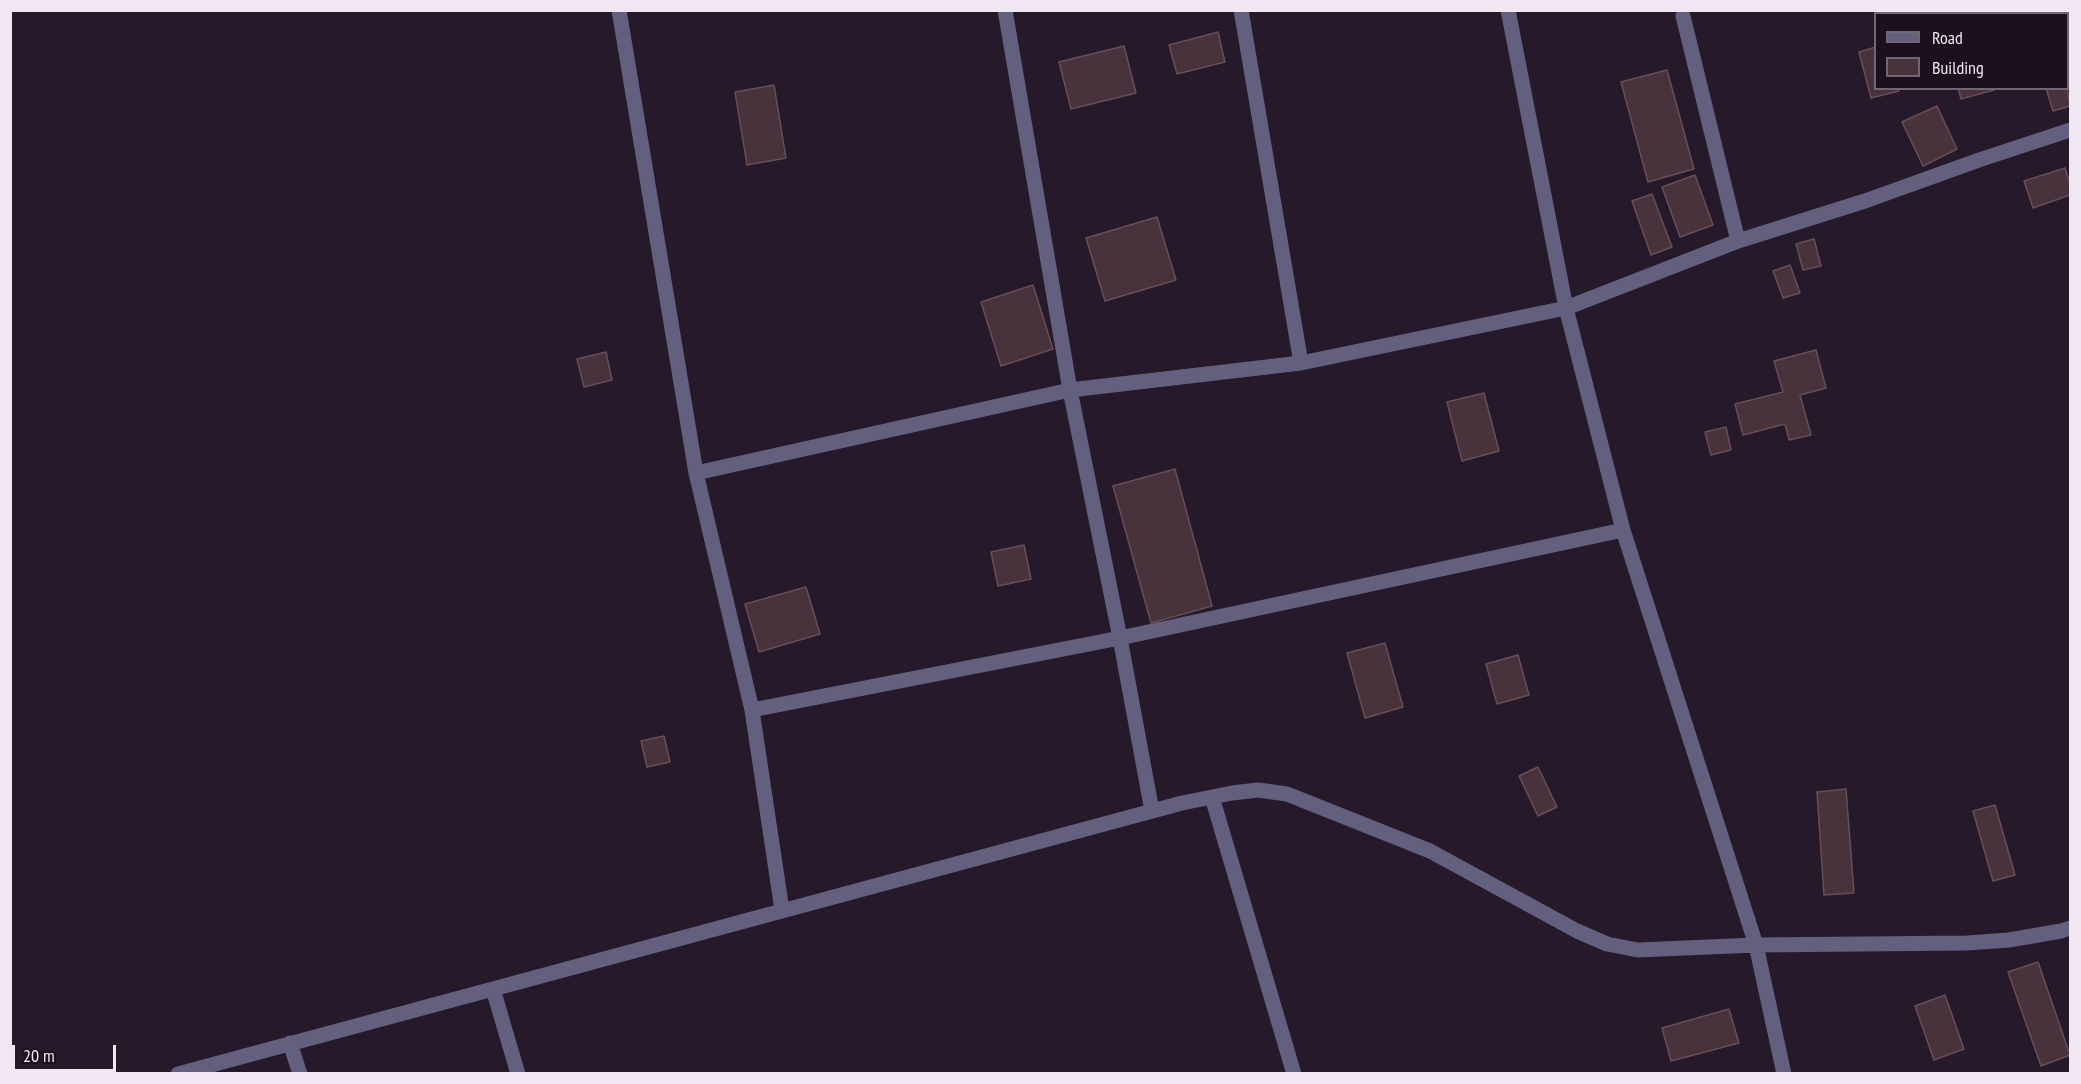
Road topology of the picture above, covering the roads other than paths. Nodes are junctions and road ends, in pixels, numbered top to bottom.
1 (619, 10) edge
2 (1005, 10) edge
3 (1241, 10) edge
4 (1508, 10) edge
5 (1683, 16) dead end
6 (2070, 130) edge
7 (1738, 242) junction
8 (1566, 308) junction
9 (1301, 363) junction
10 (1070, 390) junction
11 (696, 473) junction
12 (1623, 530) junction
13 (1120, 638) junction
14 (752, 710) junction
15 (1212, 797) junction
16 (1152, 811) junction
17 (782, 910) junction
18 (2070, 928) edge
19 (1756, 945) junction
20 (493, 989) junction
21 (290, 1043) junction
22 (178, 1074) edge
23 (300, 1074) edge
24 (518, 1074) edge
25 (1294, 1074) edge
26 (1784, 1074) edge

1 - 11 street
2 - 10 street
3 - 9 street
4 - 8 street
5 - 7 street
6 - 7 street
7 - 8 street
8 - 9 street
8 - 12 street
9 - 10 street
10 - 11 street
10 - 13 street
11 - 14 street
12 - 13 street
12 - 19 street
13 - 14 street
13 - 16 street
14 - 17 street
15 - 16 street
15 - 19 street
15 - 25 street
16 - 17 street
17 - 20 street
18 - 19 street
19 - 26 street
20 - 21 street
20 - 24 street
21 - 22 street
21 - 23 street

